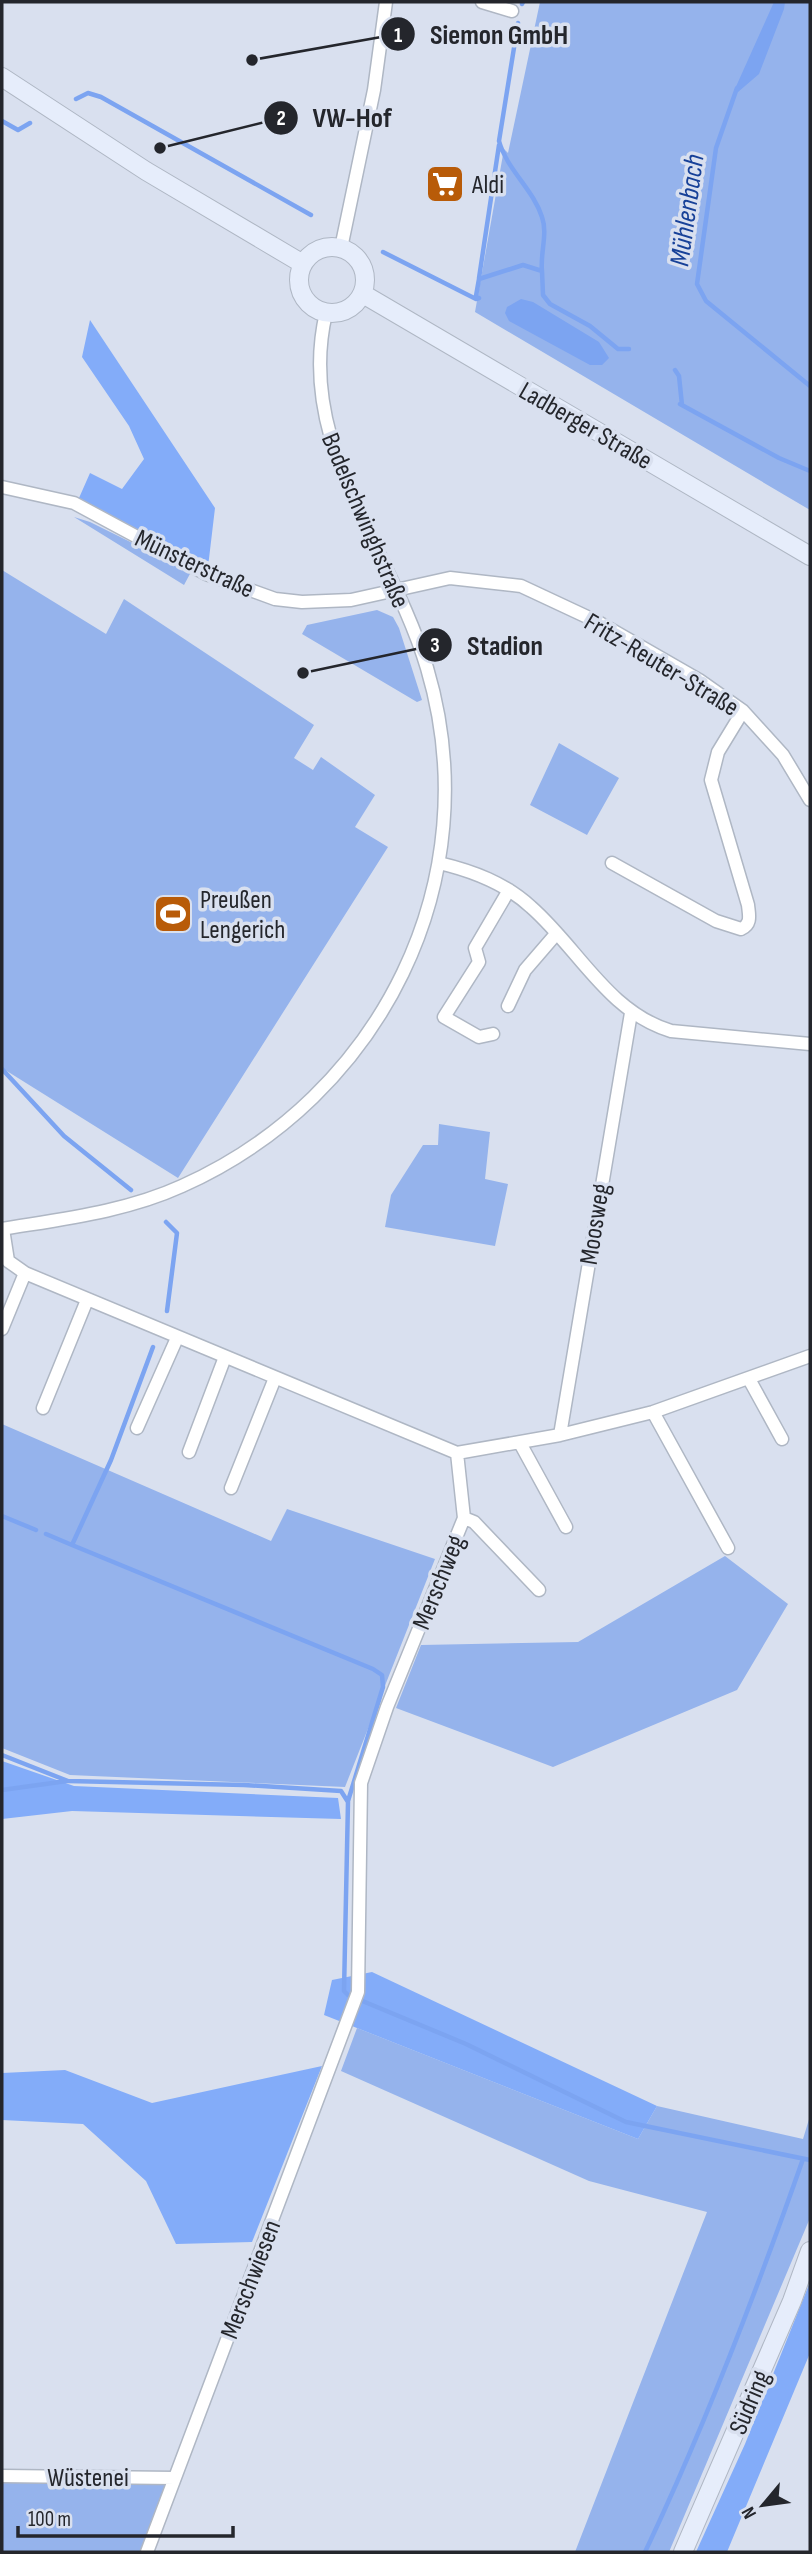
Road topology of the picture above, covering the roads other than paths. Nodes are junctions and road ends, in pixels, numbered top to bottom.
1 (386, 2) edge
2 (482, 2) edge
3 (512, 11) dead end
4 (2, 77) edge
5 (341, 248) junction
6 (303, 264) junction
7 (363, 294) junction
8 (326, 313) junction
9 (2, 487) edge
10 (810, 556) edge
11 (394, 588) junction
12 (743, 711) junction
13 (810, 800) edge
14 (439, 863) junction
15 (612, 863) dead end
16 (509, 890) junction
17 (555, 934) junction
18 (508, 1006) dead end
19 (631, 1013) junction
20 (493, 1034) dead end
21 (810, 1044) edge
22 (2, 1229) edge
23 (25, 1273) junction
24 (87, 1300) junction
25 (2, 1329) edge
26 (177, 1338) junction
27 (810, 1356) edge
28 (225, 1357) junction
29 (275, 1378) junction
30 (749, 1379) junction
31 (43, 1408) dead end
32 (653, 1412) junction
33 (137, 1428) dead end
34 (560, 1435) junction
35 (782, 1440) dead end
36 (520, 1443) junction
37 (189, 1452) dead end
38 (457, 1453) junction
39 (231, 1488) dead end
40 (464, 1518) junction
41 (566, 1527) dead end
42 (728, 1548) dead end
43 (539, 1590) dead end
44 (358, 1992) joint
45 (810, 2250) edge
46 (2, 2476) edge
47 (175, 2478) junction
48 (147, 2552) edge
49 (683, 2552) edge

1 - 5 street
2 - 3 street
4 - 6 main road
5 - 6 main road
5 - 7 main road
6 - 8 main road
7 - 8 main road
7 - 10 main road, Ladberger Straße
8 - 11 street, Bodelschwinghstraße
9 - 11 street, Münsterstraße
11 - 12 street, Fritz-Reuter-Straße
11 - 14 street, Bodelschwinghstraße
12 - 13 street, Fritz-Reuter-Straße
12 - 15 street
14 - 16 street
14 - 22 street, Bodelschwinghstraße
16 - 17 street
16 - 20 street
17 - 18 street
17 - 19 street
19 - 21 street
19 - 34 street, Moosweg
22 - 23 street
23 - 24 street
23 - 25 street
24 - 26 street
24 - 31 street
26 - 28 street
26 - 33 street
27 - 30 street
28 - 29 street
28 - 37 street
29 - 38 street
29 - 39 street
30 - 32 street
30 - 35 street
32 - 34 street
32 - 42 street
34 - 36 street
36 - 38 street
36 - 41 street
38 - 40 street, Merschweg
40 - 43 street
40 - 44 street, Merschweg
44 - 47 street, Merschwiesen
45 - 49 main road, Südring
46 - 47 street, Wüstenei
47 - 48 street, Merschwiesen

